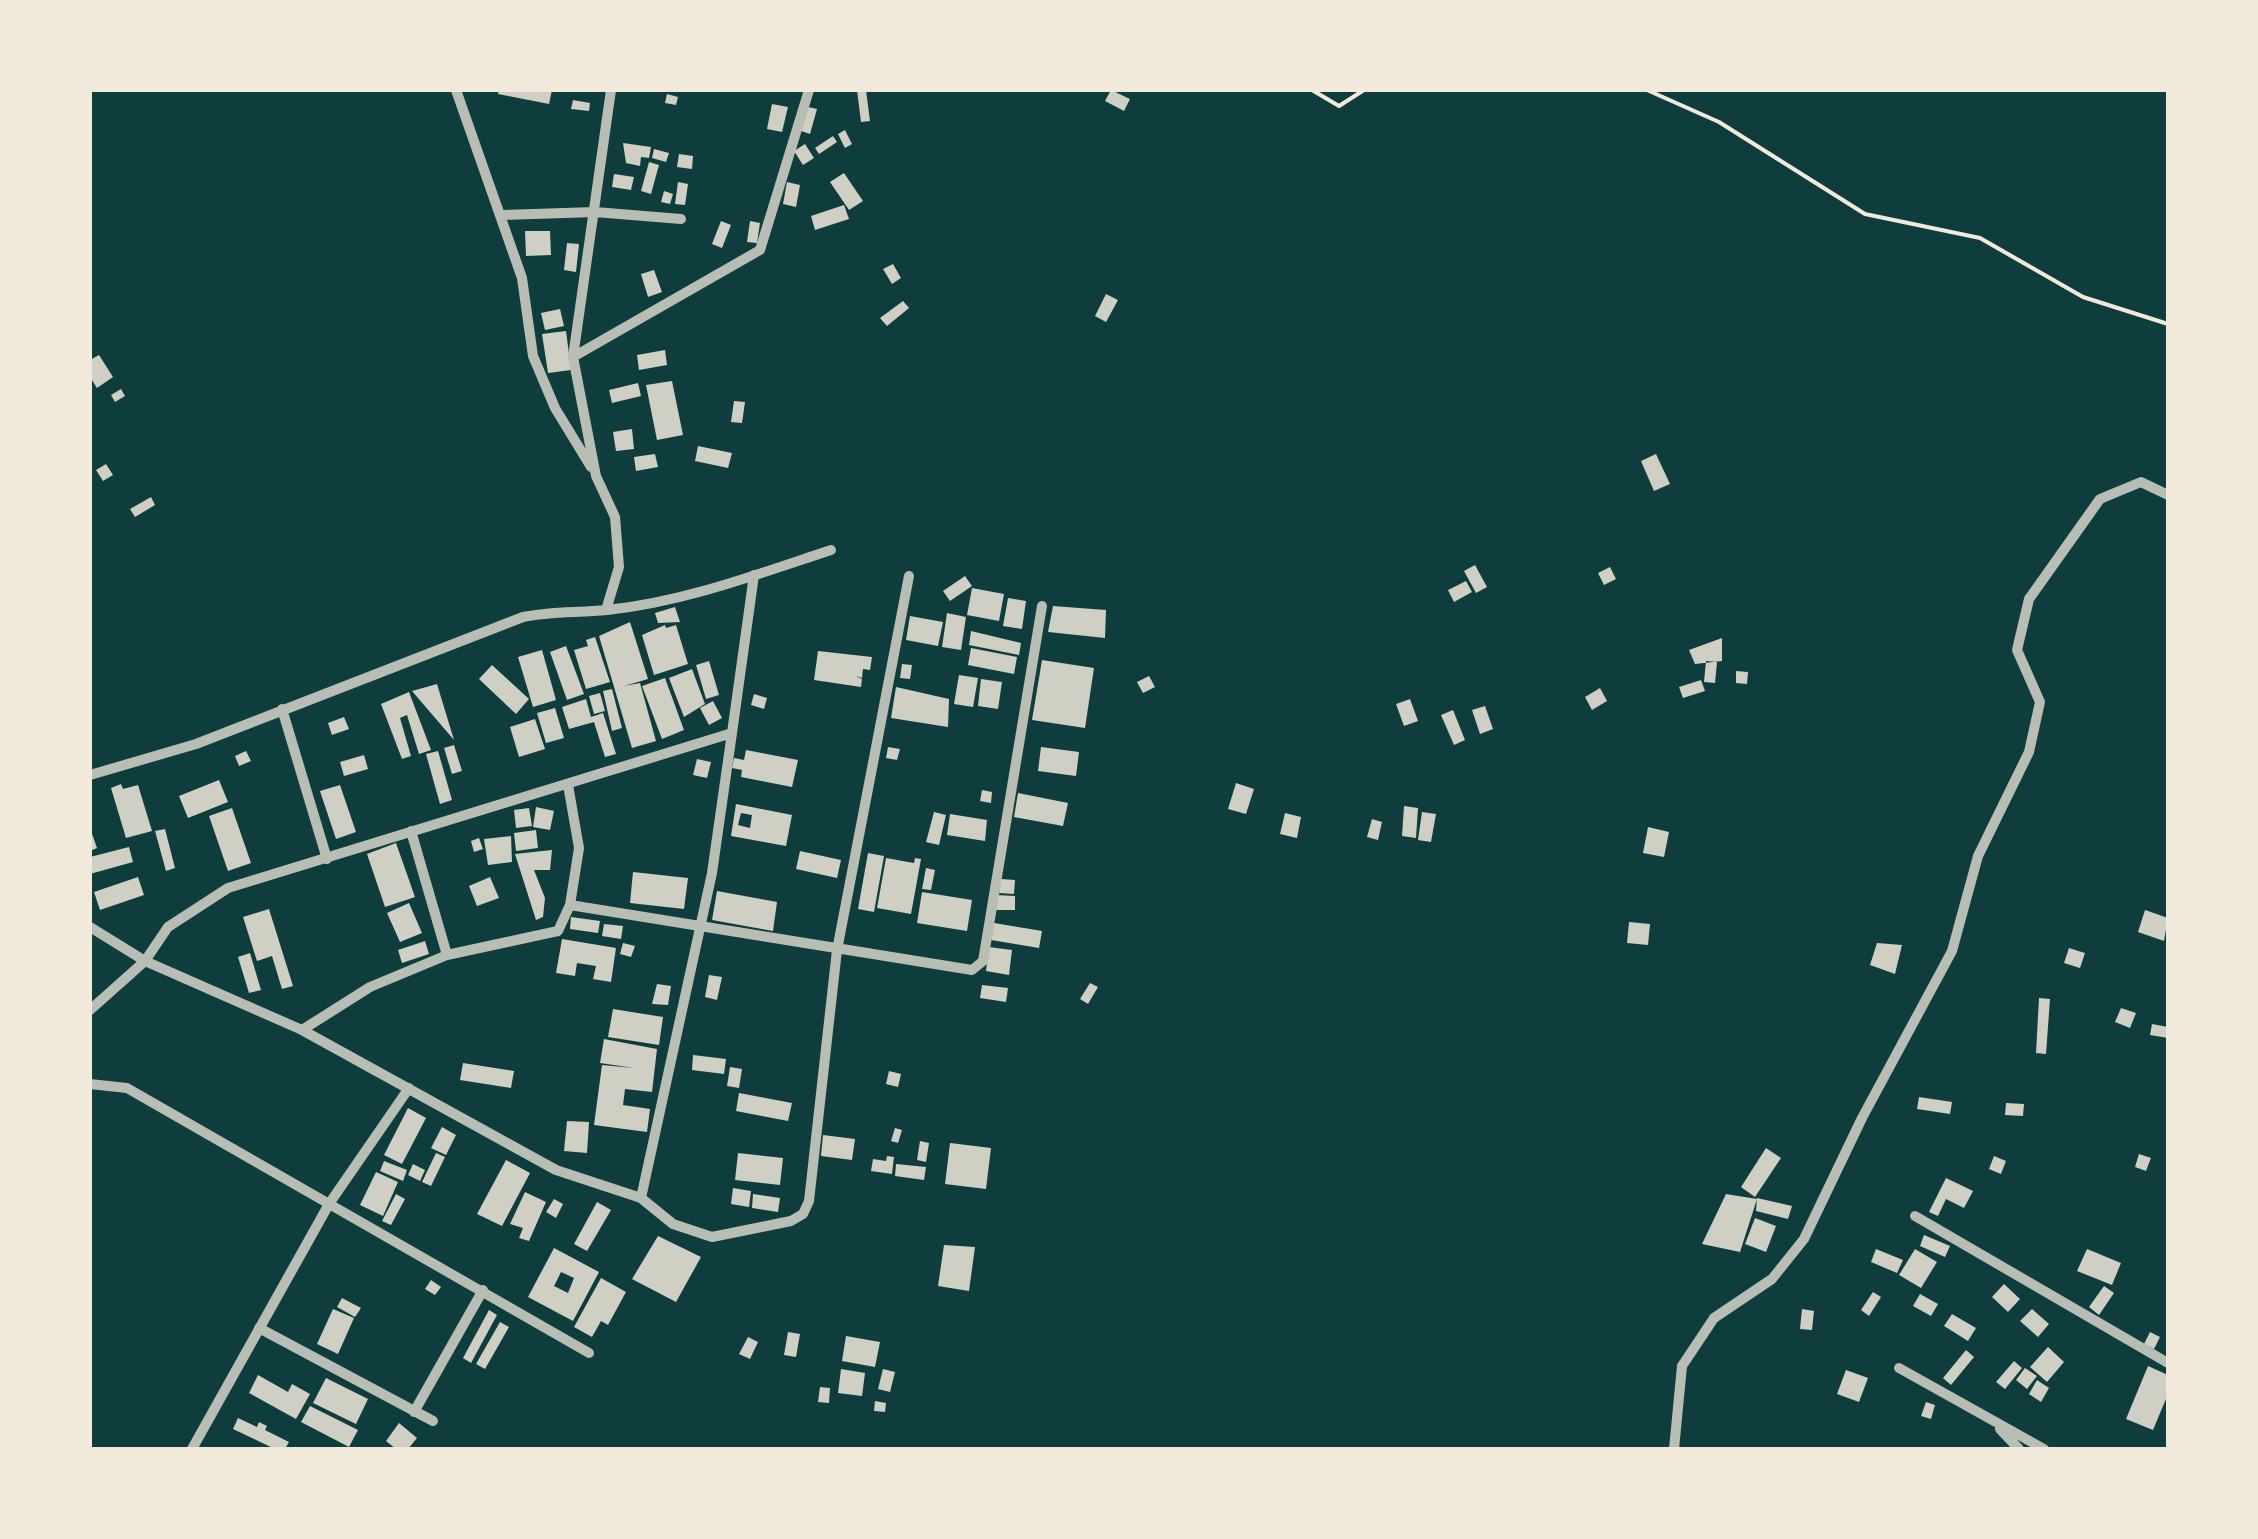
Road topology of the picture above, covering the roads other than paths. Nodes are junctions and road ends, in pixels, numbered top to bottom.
1 (456, 90) edge
2 (610, 90) edge
3 (808, 90) edge
4 (595, 212) junction
5 (502, 215) junction
6 (681, 219) dead end
7 (574, 356) junction
8 (596, 476) junction
9 (2168, 494) edge
10 (831, 550) dead end
11 (754, 575) junction
12 (909, 576) dead end
13 (1042, 606) dead end
14 (606, 610) junction
15 (282, 709) junction
16 (732, 733) junction
17 (90, 774) edge
18 (568, 785) junction
19 (411, 831) junction
20 (327, 859) junction
21 (570, 905) junction
22 (90, 927) edge
23 (700, 928) junction
24 (837, 950) junction
25 (447, 955) junction
26 (145, 961) junction
27 (90, 1010) edge
28 (302, 1030) junction
29 (90, 1084) edge
30 (409, 1088) junction
31 (641, 1198) junction
32 (329, 1204) junction
33 (1914, 1216) dead end
34 (483, 1290) junction
35 (260, 1328) junction
36 (589, 1354) dead end
37 (2168, 1363) edge
38 (1899, 1368) dead end
39 (414, 1412) junction
40 (1988, 1418) junction
41 (433, 1421) dead end
42 (192, 1449) edge
43 (1674, 1449) edge
44 (2020, 1449) edge
45 (2044, 1449) edge

1 - 5 street
2 - 4 street
3 - 7 street
4 - 5 street
4 - 6 street
4 - 7 street
5 - 8 street
7 - 8 street
8 - 14 street
9 - 43 street
10 - 11 street
11 - 14 street
11 - 16 street
12 - 24 street
13 - 24 street
14 - 15 street
15 - 17 street
15 - 20 street
16 - 18 street
16 - 23 street
18 - 19 street
18 - 21 street
19 - 20 street
19 - 25 street
20 - 26 street
21 - 23 street
21 - 25 street
22 - 26 street
23 - 24 street
23 - 31 street
24 - 31 street
25 - 28 street
26 - 27 street
26 - 28 street
28 - 30 street
29 - 32 street
30 - 31 street
30 - 32 street
32 - 34 street
32 - 35 street
33 - 37 street
34 - 36 street
34 - 39 street
35 - 39 street
35 - 42 street
38 - 40 street
39 - 41 street
40 - 44 street
40 - 45 street

